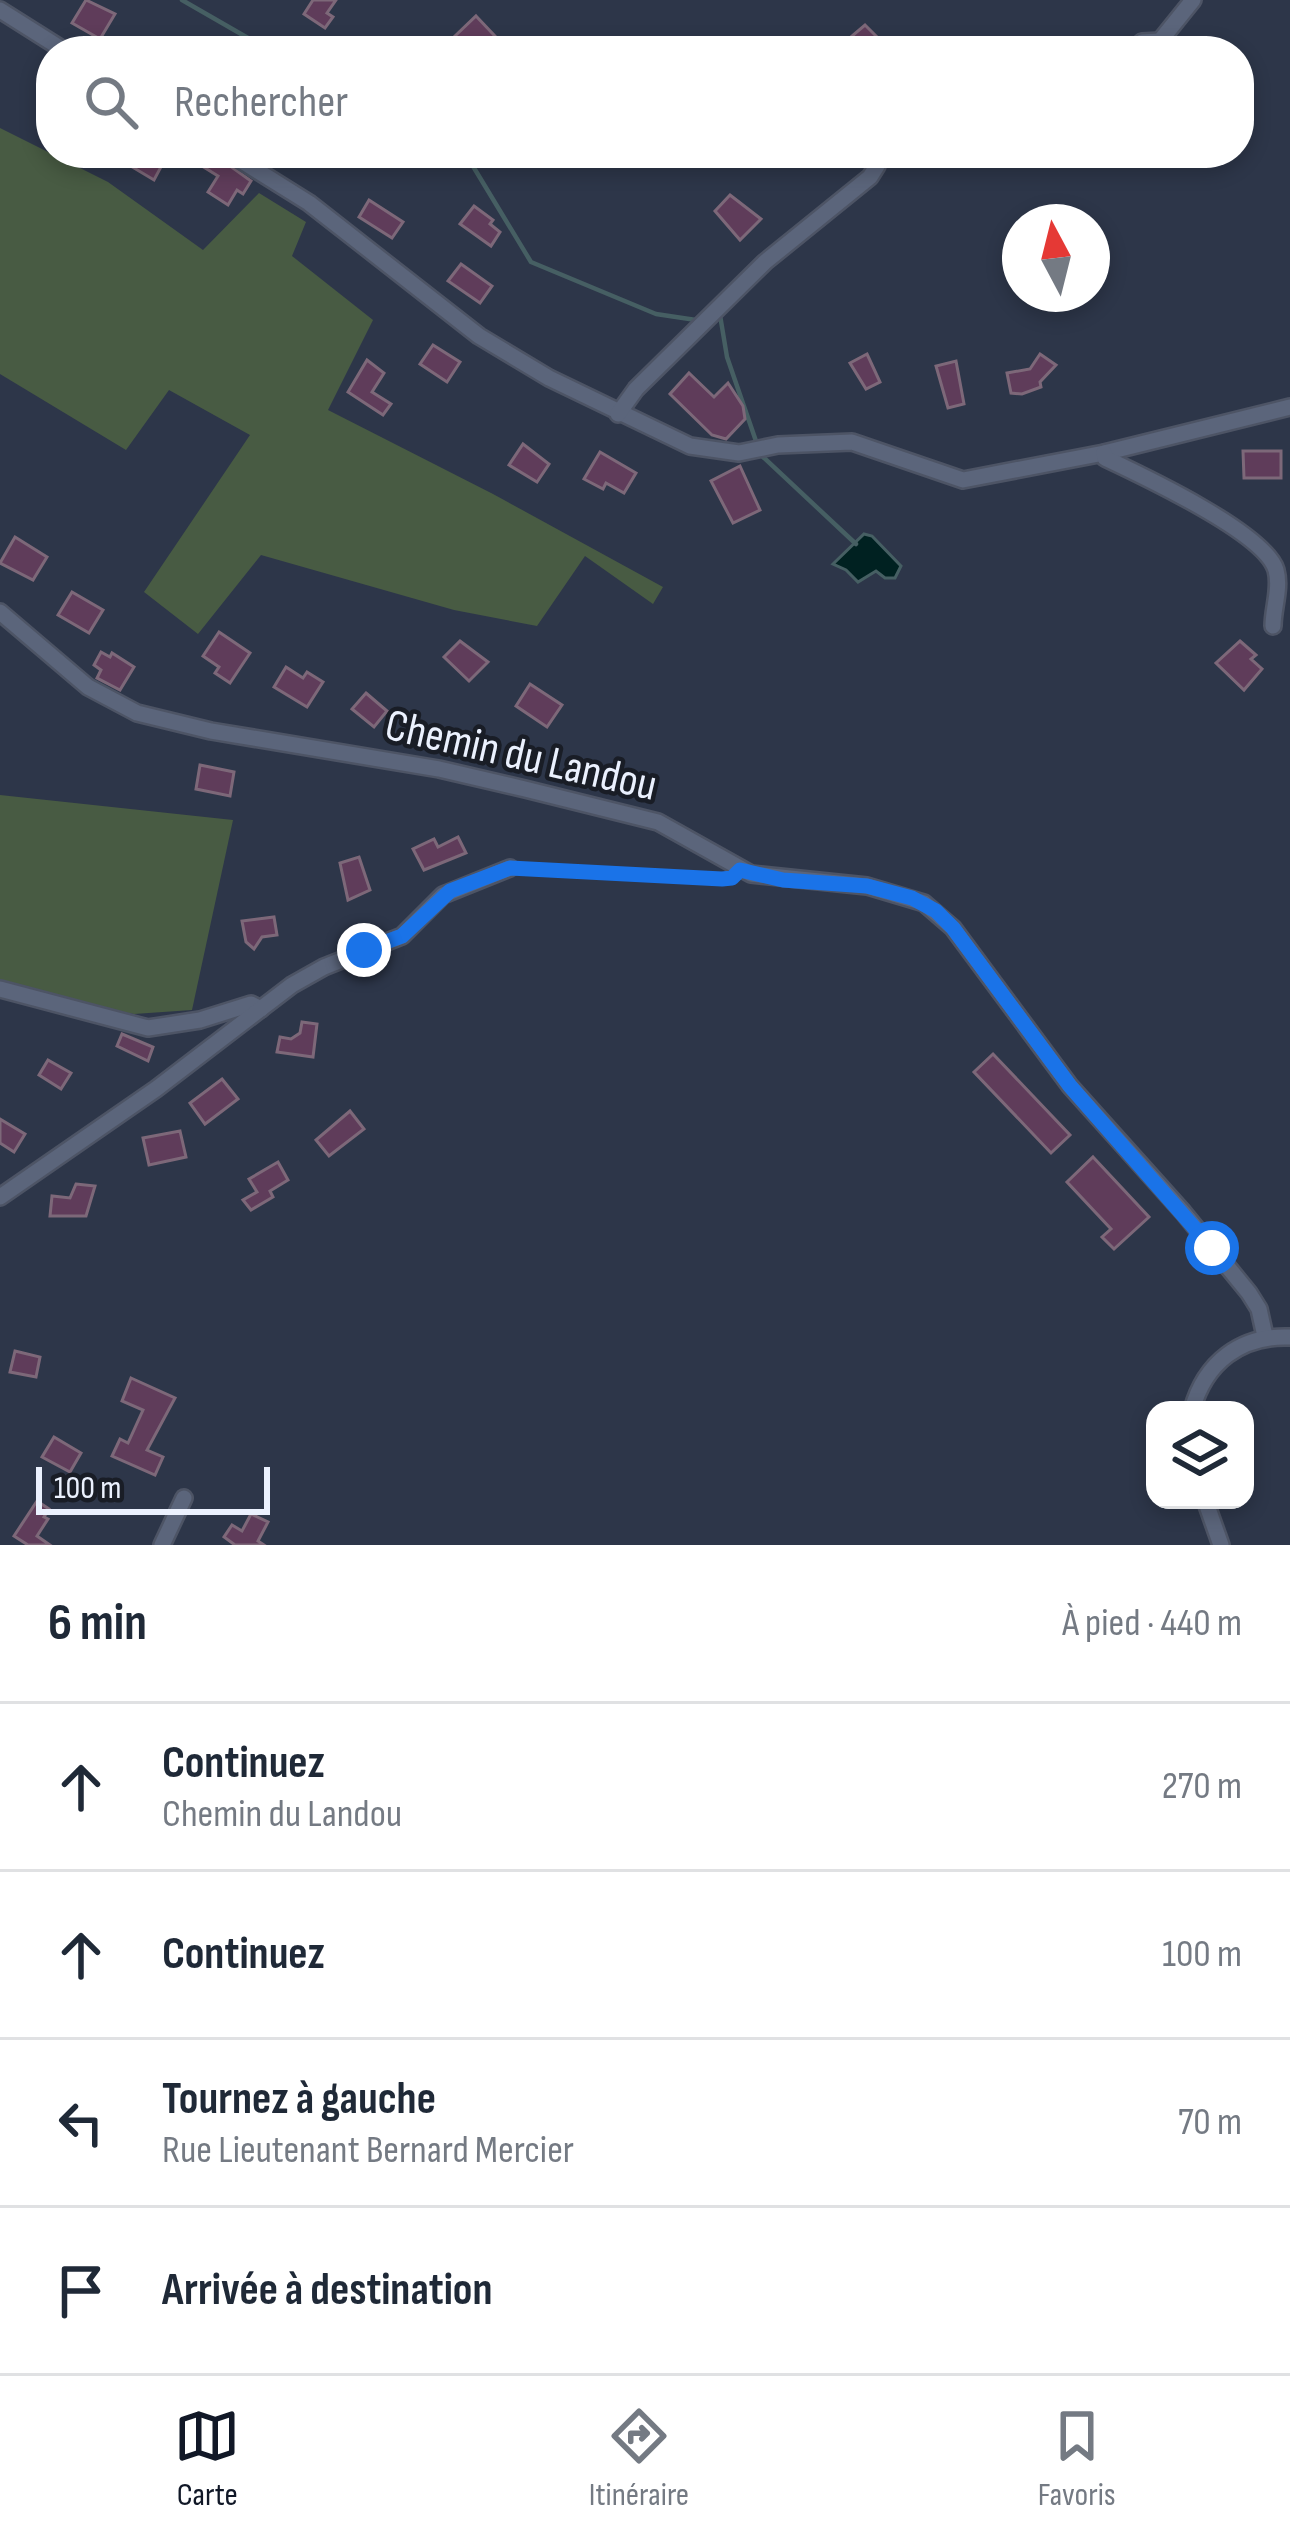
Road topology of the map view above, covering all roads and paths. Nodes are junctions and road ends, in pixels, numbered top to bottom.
1 (11, 0) edge
2 (1193, 0) edge
3 (0, 11) edge
4 (41, 36) edge
5 (1163, 36) edge
6 (253, 168) edge
7 (877, 168) edge
8 (1290, 407) edge
9 (618, 414) junction
10 (1104, 453) junction
11 (0, 612) edge
12 (1273, 626) dead end
13 (510, 868) joint
14 (740, 870) junction
15 (0, 989) edge
16 (261, 1010) junction
17 (0, 1197) edge
18 (1264, 1336) junction
19 (1290, 1337) edge
20 (1195, 1401) edge
21 (184, 1498) dead end
22 (1208, 1509) edge
23 (161, 1545) edge
24 (1221, 1545) edge

1 - 3 street
2 - 5 street
3 - 4 street
6 - 9 street
7 - 9 street
8 - 10 street
9 - 10 street
10 - 12 street
11 - 14 street, Chemin du Landou
13 - 14 path
13 - 16 street
14 - 18 street, Chemin du Landou
15 - 16 street
16 - 17 street
18 - 19 street
18 - 20 street
21 - 23 street
22 - 24 street

